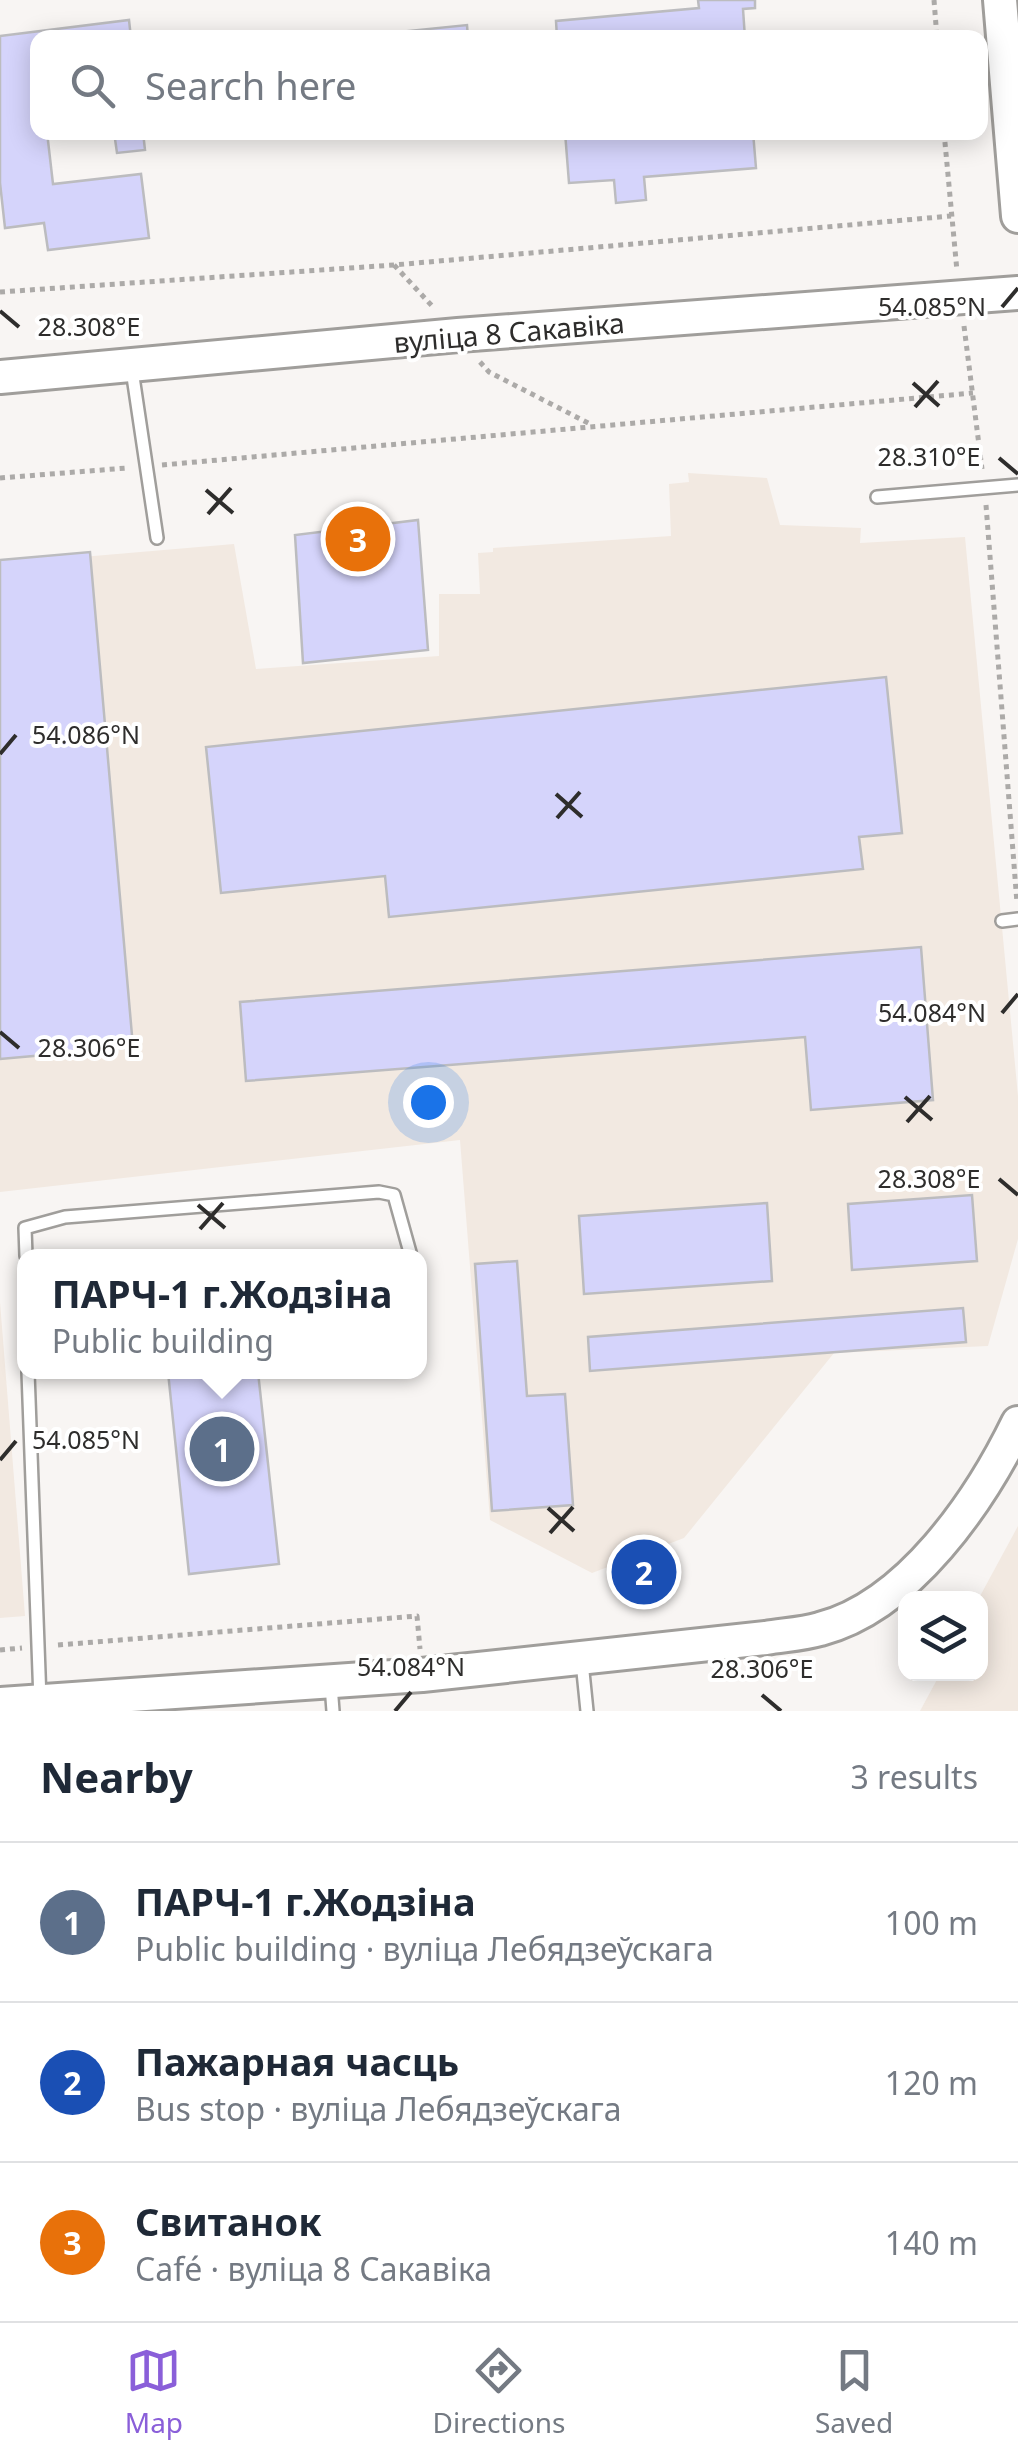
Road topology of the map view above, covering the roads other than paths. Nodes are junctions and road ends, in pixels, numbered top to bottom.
1 (1000, 0) edge
2 (1018, 216) edge
3 (1018, 293) edge
4 (131, 366) junction
5 (0, 377) edge
6 (1018, 485) edge
7 (878, 498) dead end
8 (156, 538) dead end
9 (1018, 919) edge
10 (1002, 921) dead end
11 (26, 1249) edge
12 (408, 1249) edge
13 (28, 1379) edge
14 (1018, 1423) edge
15 (582, 1658) junction
16 (332, 1696) edge
17 (40, 1700) junction
18 (0, 1704) edge
19 (587, 1711) edge

1 - 2 main road
3 - 4 main road, вуліца 8 Сакавіка
4 - 5 main road, вуліца 8 Сакавіка
4 - 8 lane
6 - 7 lane
9 - 10 lane
11 - 12 lane
13 - 17 lane
14 - 15 main road
15 - 16 main road
15 - 19 lane
16 - 17 main road
17 - 18 main road

